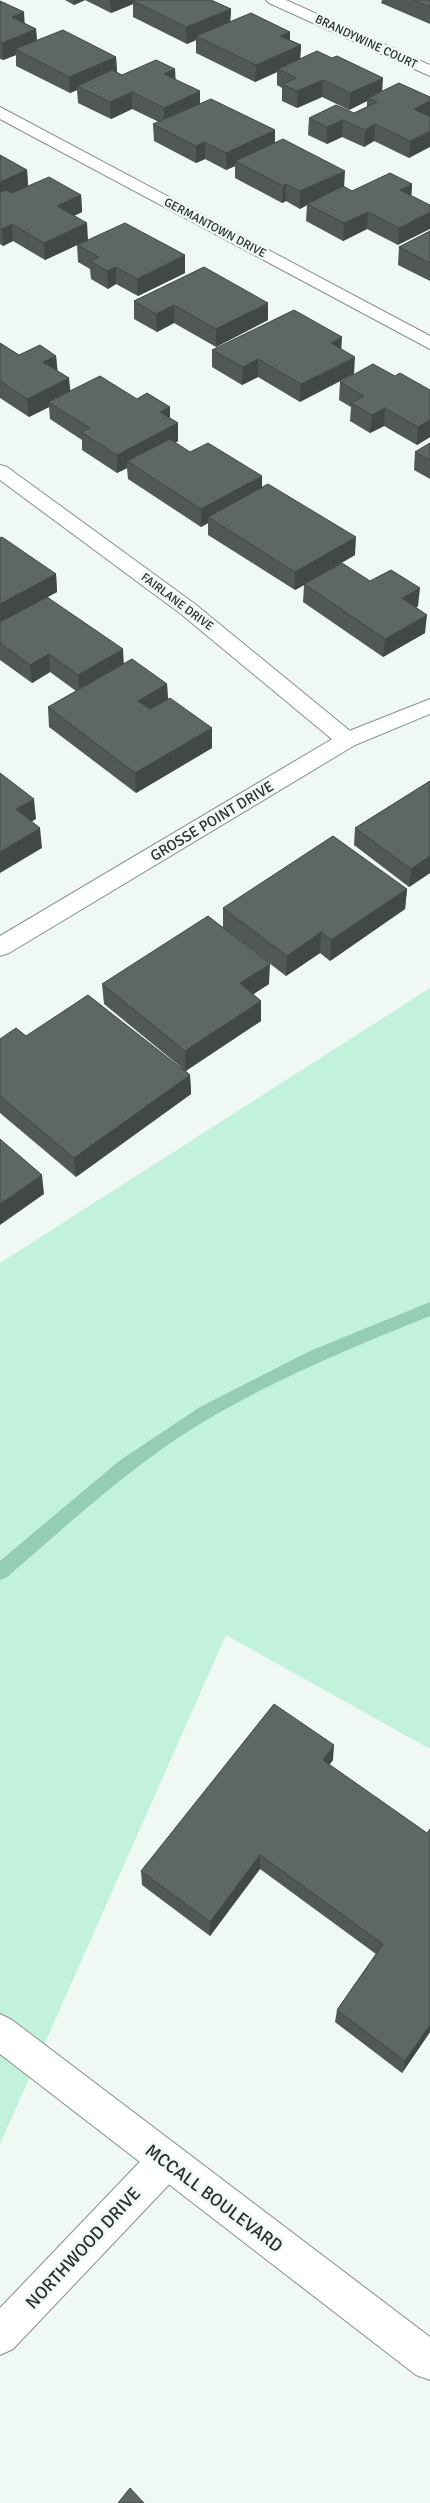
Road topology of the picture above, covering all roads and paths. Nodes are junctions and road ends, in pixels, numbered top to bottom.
1 (274, 0) edge
2 (430, 71) edge
3 (0, 112) edge
4 (430, 343) edge
5 (0, 471) edge
6 (430, 706) edge
7 (347, 740) junction
8 (0, 947) edge
9 (0, 2032) edge
10 (166, 2161) junction
11 (0, 2336) edge
12 (430, 2361) edge

1 - 2 street, BRANDYWINE COURT
3 - 4 street, GERMANTOWN DRIVE
5 - 7 street, FAIRLANE DRIVE
6 - 7 street, GROSSE POINT DRIVE
7 - 8 street, GROSSE POINT DRIVE
9 - 10 street, MCCALL BOULEVARD
10 - 11 street, NORTHWOOD DRIVE
10 - 12 street, MCCALL BOULEVARD

